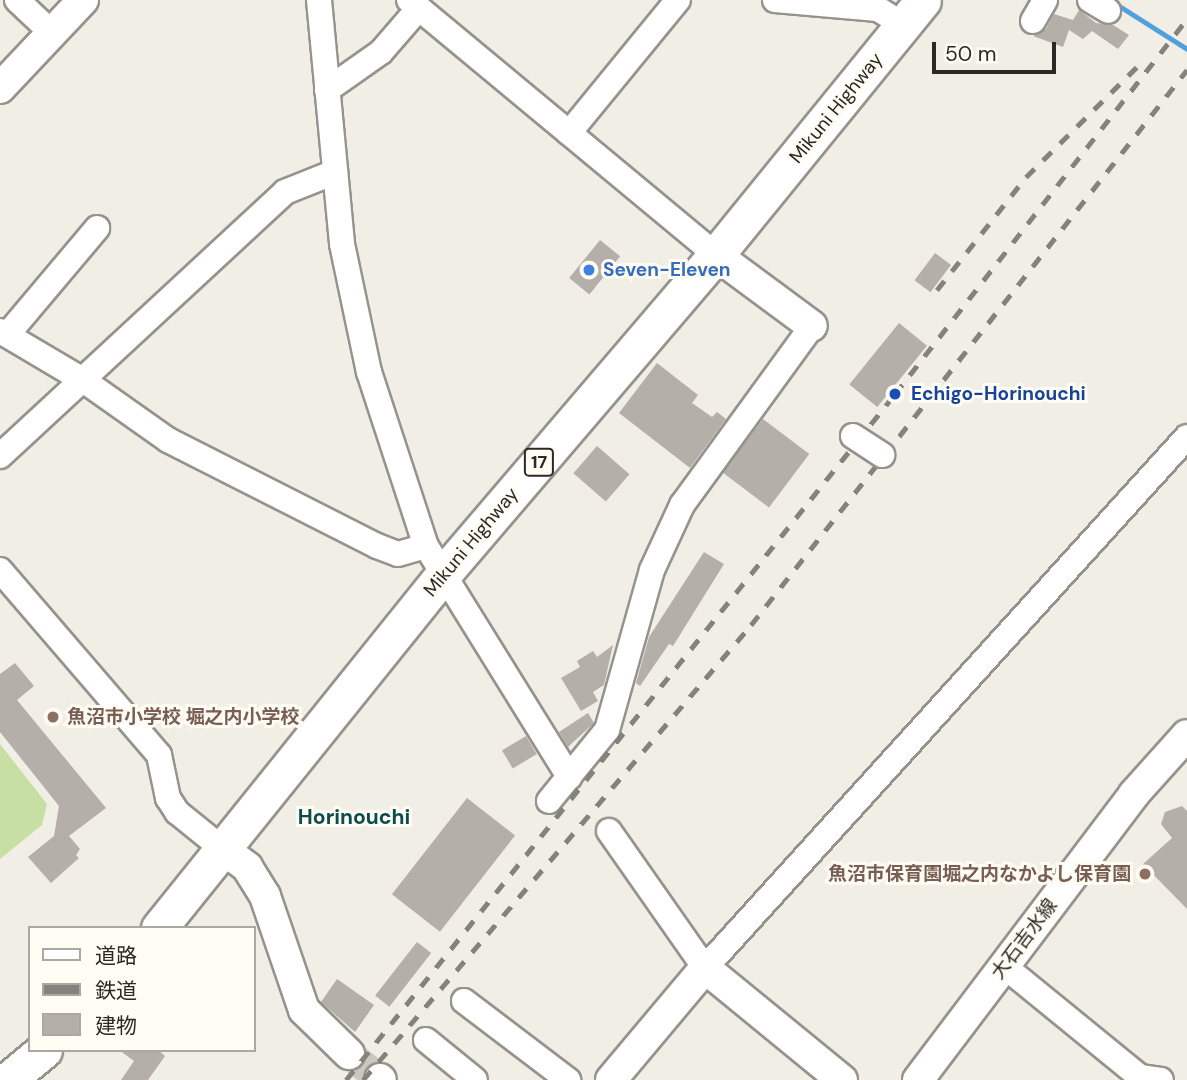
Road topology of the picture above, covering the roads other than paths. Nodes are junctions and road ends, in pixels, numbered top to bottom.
1 (17, 0) edge
2 (83, 0) edge
3 (319, 0) edge
4 (678, 0) edge
5 (775, 0) edge
6 (414, 4) edge
7 (913, 12) edge
8 (52, 33) junction
9 (0, 88) edge
10 (327, 90) junction
11 (569, 133) junction
12 (335, 173) junction
13 (97, 229) dead end
14 (716, 255) junction
15 (812, 326) joint
16 (3, 333) edge
17 (83, 380) junction
18 (853, 436) dead end
19 (1185, 443) edge
20 (882, 455) dead end
21 (0, 456) edge
22 (435, 559) junction
23 (0, 570) edge
24 (1187, 735) edge
25 (569, 778) junction
26 (549, 801) dead end
27 (609, 831) dead end
28 (225, 850) junction
29 (161, 926) edge
30 (1004, 966) junction
31 (705, 968) junction
32 (464, 1001) dead end
33 (426, 1040) dead end
34 (42, 1052) edge
35 (349, 1054) tunnel mouth
36 (8, 1080) edge
37 (475, 1080) edge
38 (568, 1080) edge
39 (611, 1080) edge
40 (842, 1080) edge
41 (918, 1080) edge
42 (1161, 1080) edge

1 - 8 street
2 - 8 main road
3 - 10 street
4 - 11 street
5 - 7 street
6 - 10 street
6 - 11 street
7 - 14 highway, Mikuni Highway / 17
8 - 9 main road
10 - 12 street
11 - 14 street
12 - 17 street
12 - 22 street
13 - 16 street
14 - 15 main road
14 - 22 highway, Mikuni Highway / 17
15 - 25 street
16 - 17 street
17 - 21 street
17 - 22 street
18 - 20 street, bridge
19 - 31 street
22 - 25 street
22 - 28 highway, Mikuni Highway / 17
23 - 28 street
24 - 30 main road, 大石吉水線
25 - 26 street
27 - 31 street
28 - 29 highway, Mikuni Highway / 17
28 - 35 main road
30 - 41 main road, 大石吉水線
30 - 42 street
31 - 39 main road
31 - 40 main road
32 - 38 street
33 - 37 street
34 - 36 highway

